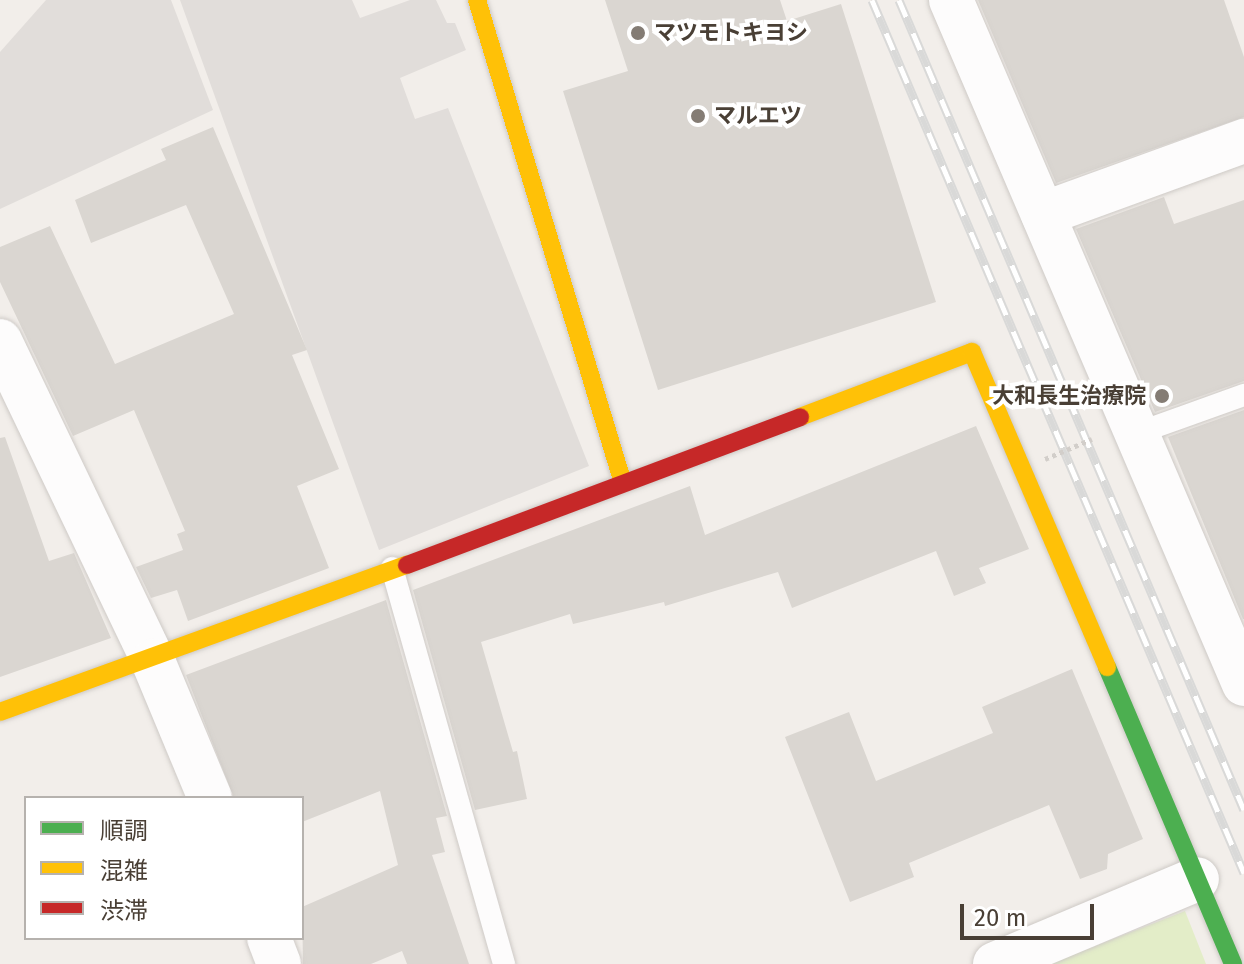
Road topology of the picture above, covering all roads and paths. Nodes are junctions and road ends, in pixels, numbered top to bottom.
1 (477, 0) edge
2 (951, 0) edge
3 (1244, 141) edge
4 (1043, 214) junction
5 (0, 341) edge
6 (1244, 395) edge
7 (1135, 434) junction
8 (1092, 439) dead end
9 (1045, 459) dead end
10 (622, 480) junction
11 (392, 568) junction
12 (153, 661) junction
13 (1244, 684) edge
14 (0, 712) edge
15 (209, 796) edge
16 (1197, 879) junction
17 (270, 940) edge
18 (279, 964) edge
19 (504, 964) edge
20 (995, 964) edge
21 (1233, 964) edge

1 - 10 street
2 - 4 street
3 - 4 street
4 - 7 street
5 - 12 street
6 - 7 lane
7 - 13 street
8 - 9 path, bridge
10 - 11 street
10 - 16 street
11 - 12 street
11 - 19 lane
12 - 14 street
12 - 15 street
16 - 20 street
16 - 21 street
17 - 18 street

